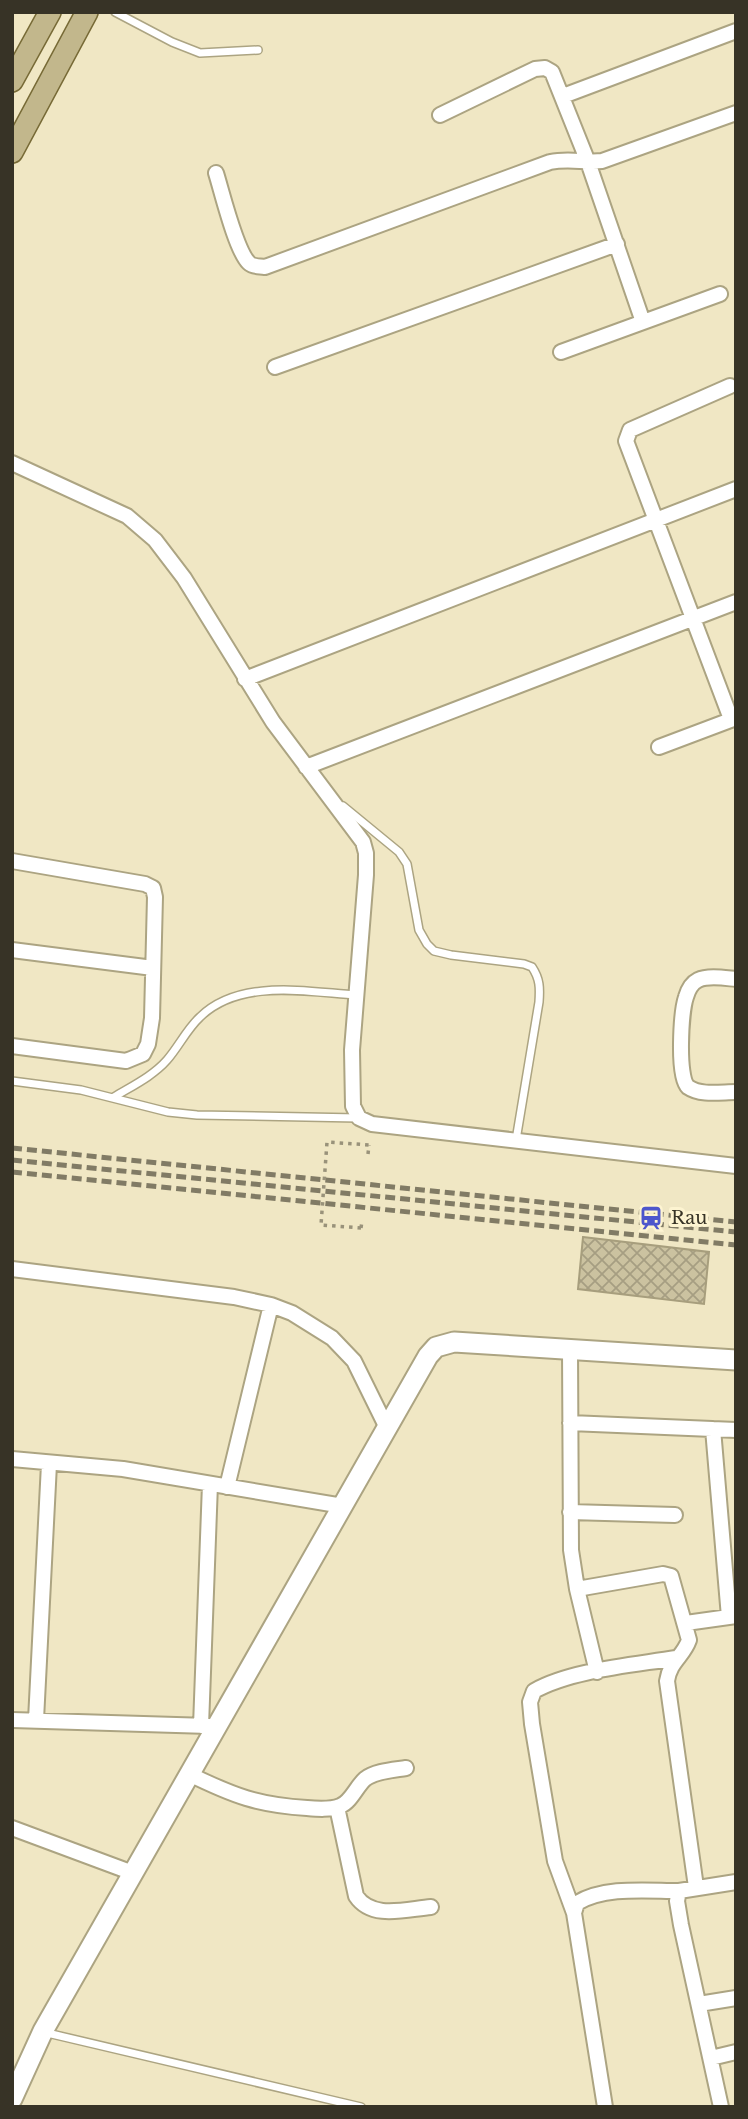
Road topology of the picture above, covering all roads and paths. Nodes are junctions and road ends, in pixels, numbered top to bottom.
1 (50, 12) edge
2 (87, 12) edge
3 (116, 12) edge
4 (736, 31) edge
5 (258, 50) dead end
6 (12, 81) edge
7 (563, 96) junction
8 (736, 113) edge
9 (440, 115) dead end
10 (12, 152) edge
11 (588, 162) junction
12 (216, 173) dead end
13 (617, 244) junction
14 (720, 294) dead end
15 (643, 322) junction
16 (561, 352) dead end
17 (275, 367) dead end
18 (730, 386) dead end
19 (12, 463) edge
20 (736, 489) edge
21 (655, 520) junction
22 (736, 602) edge
23 (692, 619) junction
24 (245, 679) junction
25 (733, 719) edge
26 (659, 747) dead end
27 (306, 767) junction
28 (329, 795) junction
29 (12, 861) edge
30 (12, 950) edge
31 (153, 968) junction
32 (736, 979) edge
33 (356, 995) junction
34 (12, 1046) edge
35 (12, 1081) edge
36 (736, 1092) edge
37 (114, 1097) junction
38 (359, 1118) junction
39 (516, 1141) junction
40 (368, 1154) dead end
41 (736, 1166) edge
42 (362, 1221) dead end
43 (12, 1269) edge
44 (271, 1305) junction
45 (570, 1349) junction
46 (736, 1360) edge
47 (570, 1423) junction
48 (387, 1428) junction
49 (713, 1429) junction
50 (736, 1430) edge
51 (12, 1459) edge
52 (49, 1464) junction
53 (210, 1484) junction
54 (227, 1487) junction
55 (343, 1506) junction
56 (570, 1512) junction
57 (675, 1515) dead end
58 (577, 1589) junction
59 (733, 1616) edge
60 (686, 1623) junction
61 (676, 1658) junction
62 (597, 1672) junction
63 (12, 1720) edge
64 (36, 1720) junction
65 (209, 1726) junction
66 (406, 1768) dead end
67 (189, 1774) junction
68 (337, 1807) junction
69 (12, 1828) edge
70 (133, 1873) junction
71 (736, 1882) edge
72 (696, 1887) junction
73 (680, 1891) junction
74 (431, 1907) dead end
75 (573, 1913) junction
76 (736, 1998) edge
77 (699, 2004) junction
78 (43, 2031) junction
79 (736, 2052) edge
80 (710, 2058) junction
81 (12, 2101) edge
82 (28, 2107) edge
83 (361, 2107) edge
84 (605, 2107) edge
85 (721, 2107) edge

1 - 6 main road
2 - 10 main road
3 - 5 lane
4 - 7 street
7 - 9 street
7 - 11 street
8 - 11 street
11 - 12 street
11 - 13 street
13 - 15 street
13 - 17 street
14 - 15 street
15 - 16 street
18 - 21 street
19 - 24 street
20 - 21 street
21 - 23 street
21 - 24 street
22 - 23 street
23 - 25 street
23 - 27 street
24 - 27 street
25 - 26 street
27 - 28 street
28 - 33 street
28 - 39 lane
29 - 31 street
30 - 31 street
31 - 34 street
32 - 36 street
33 - 37 lane
33 - 38 street
35 - 37 lane
37 - 38 lane
38 - 39 street
39 - 41 street
40 - 42 path, bridge
43 - 44 street
44 - 48 street
44 - 54 street
45 - 46 street
45 - 47 street
45 - 48 street
47 - 49 street
47 - 56 street
48 - 55 street
49 - 50 street
49 - 59 street
51 - 52 street
52 - 53 street
52 - 64 street
53 - 54 street
53 - 65 street
54 - 55 street
55 - 65 street
56 - 57 street
56 - 58 street
58 - 60 street
58 - 62 street
59 - 60 street
60 - 61 street
61 - 62 street
61 - 72 street
62 - 75 street
63 - 64 street
64 - 65 street
65 - 67 street
66 - 68 street
67 - 68 street
67 - 70 street
68 - 74 street
69 - 70 street
70 - 78 street
71 - 72 street
72 - 73 street
73 - 75 street
73 - 77 street
75 - 84 street
76 - 77 street
77 - 80 street
78 - 81 street
78 - 83 lane
79 - 80 street
80 - 85 street
81 - 82 street

